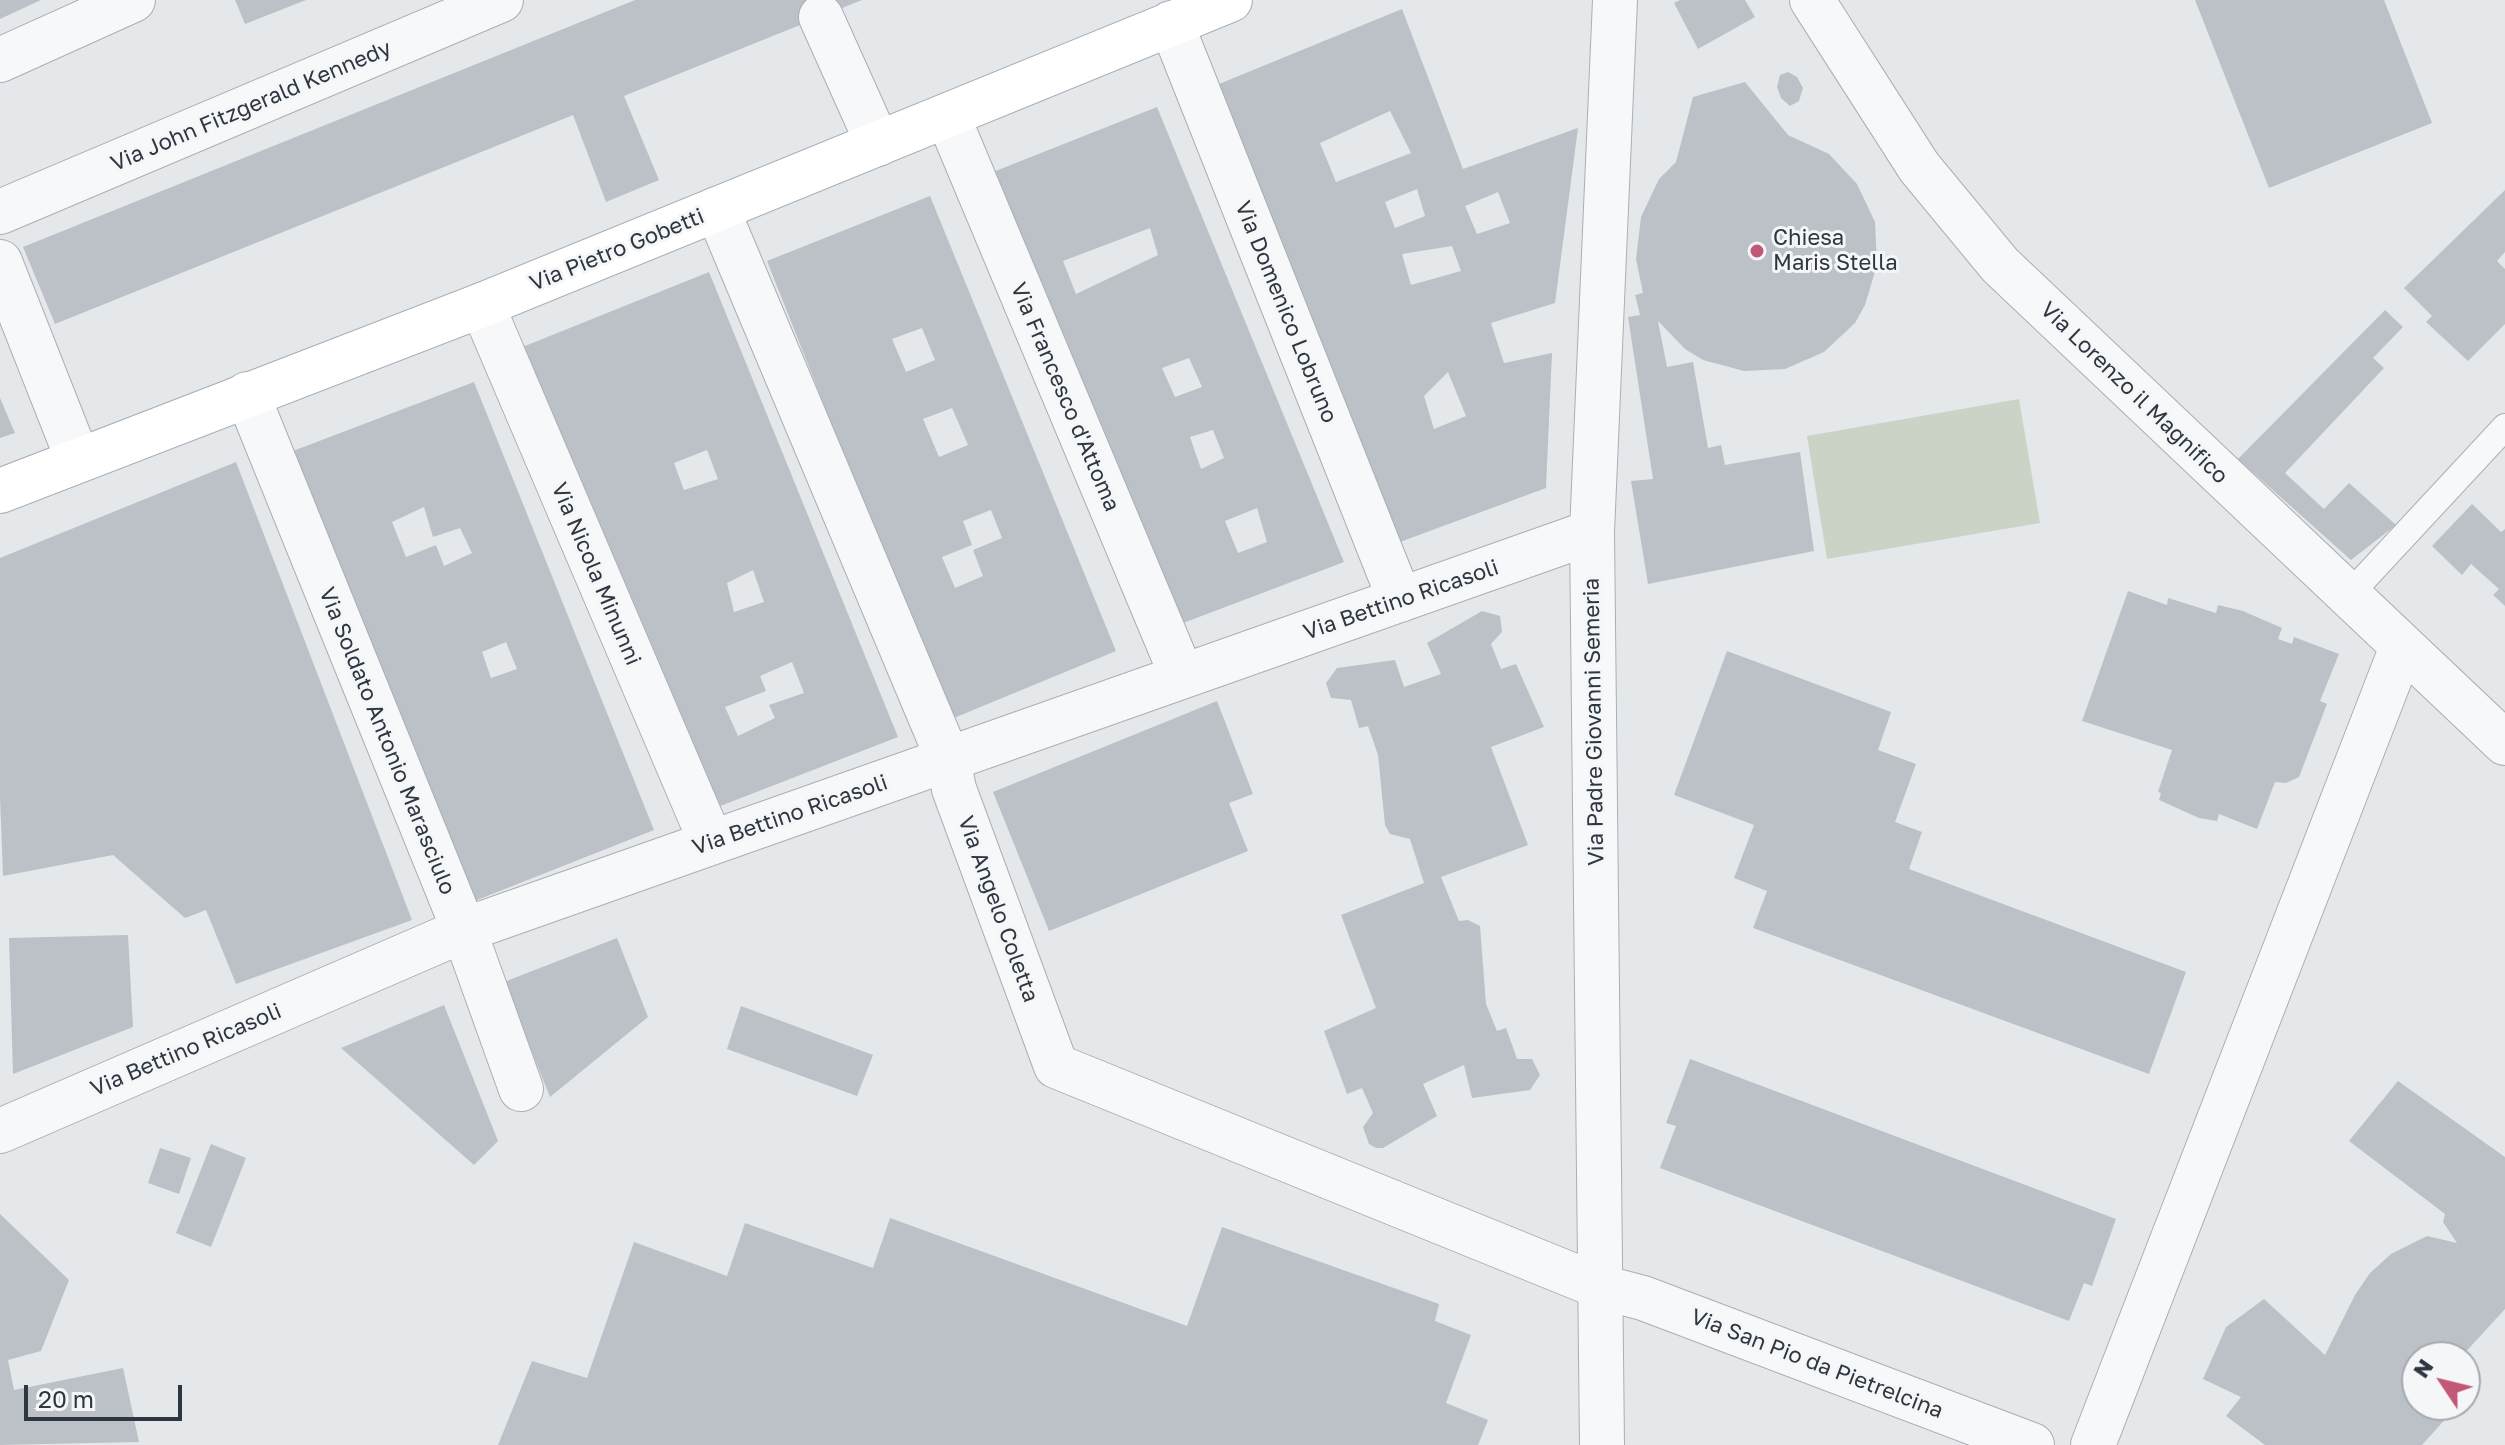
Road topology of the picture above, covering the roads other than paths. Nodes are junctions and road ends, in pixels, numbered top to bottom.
1 (133, 0) edge
2 (501, 0) edge
3 (1230, 0) edge
4 (1615, 0) edge
5 (1812, 0) edge
6 (821, 17) dead end
7 (1171, 23) junction
8 (0, 60) edge
9 (948, 117) junction
10 (878, 144) junction
11 (717, 209) junction
12 (0, 212) edge
13 (0, 262) edge
14 (482, 305) junction
15 (247, 394) junction
16 (2505, 427) edge
17 (78, 460) junction
18 (0, 491) edge
19 (1592, 532) junction
20 (2348, 596) junction
21 (1400, 600) junction
22 (2402, 647) junction
23 (1182, 676) junction
24 (2505, 743) edge
25 (948, 759) junction
26 (711, 842) junction
27 (464, 930) junction
28 (521, 1089) dead end
29 (0, 1131) edge
30 (1601, 1287) junction
31 (1602, 1445) edge
32 (2032, 1445) edge
33 (2093, 1445) edge

1 - 8 street
2 - 12 street, Via John Fitzgerald Kennedy
3 - 7 street, Via Pietro Gobetti
4 - 19 street, Via Padre Giovanni Semeria
5 - 20 street, Via Lorenzo il Magnifico
6 - 10 street
7 - 9 street, Via Pietro Gobetti
7 - 21 street, Via Domenico Lobruno
9 - 10 street, Via Pietro Gobetti
9 - 23 street, Via Francesco d'Attoma
10 - 11 street, Via Pietro Gobetti
11 - 14 street, Via Pietro Gobetti
11 - 25 street, Via Angelo Coletta
13 - 17 street
14 - 15 street, Via Pietro Gobetti
14 - 26 street, Via Nicola Minunni
15 - 17 street, Via Pietro Gobetti
15 - 27 street, Via Soldato Antonio Marasciulo
16 - 20 lane
17 - 18 street, Via Pietro Gobetti
19 - 21 street, Via Bettino Ricasoli
19 - 30 street, Via Padre Giovanni Semeria
20 - 22 street, Via Lorenzo il Magnifico
21 - 23 street, Via Bettino Ricasoli
22 - 24 street, Via Lorenzo il Magnifico
22 - 33 street
23 - 25 street, Via Bettino Ricasoli
25 - 26 street, Via Bettino Ricasoli
25 - 30 street, Via Angelo Coletta
26 - 27 street, Via Bettino Ricasoli
27 - 28 street, Via Soldato Antonio Marasciulo
27 - 29 street, Via Bettino Ricasoli
30 - 31 street, Via Padre Giovanni Semeria
30 - 32 street, Via San Pio da Pietrelcina

